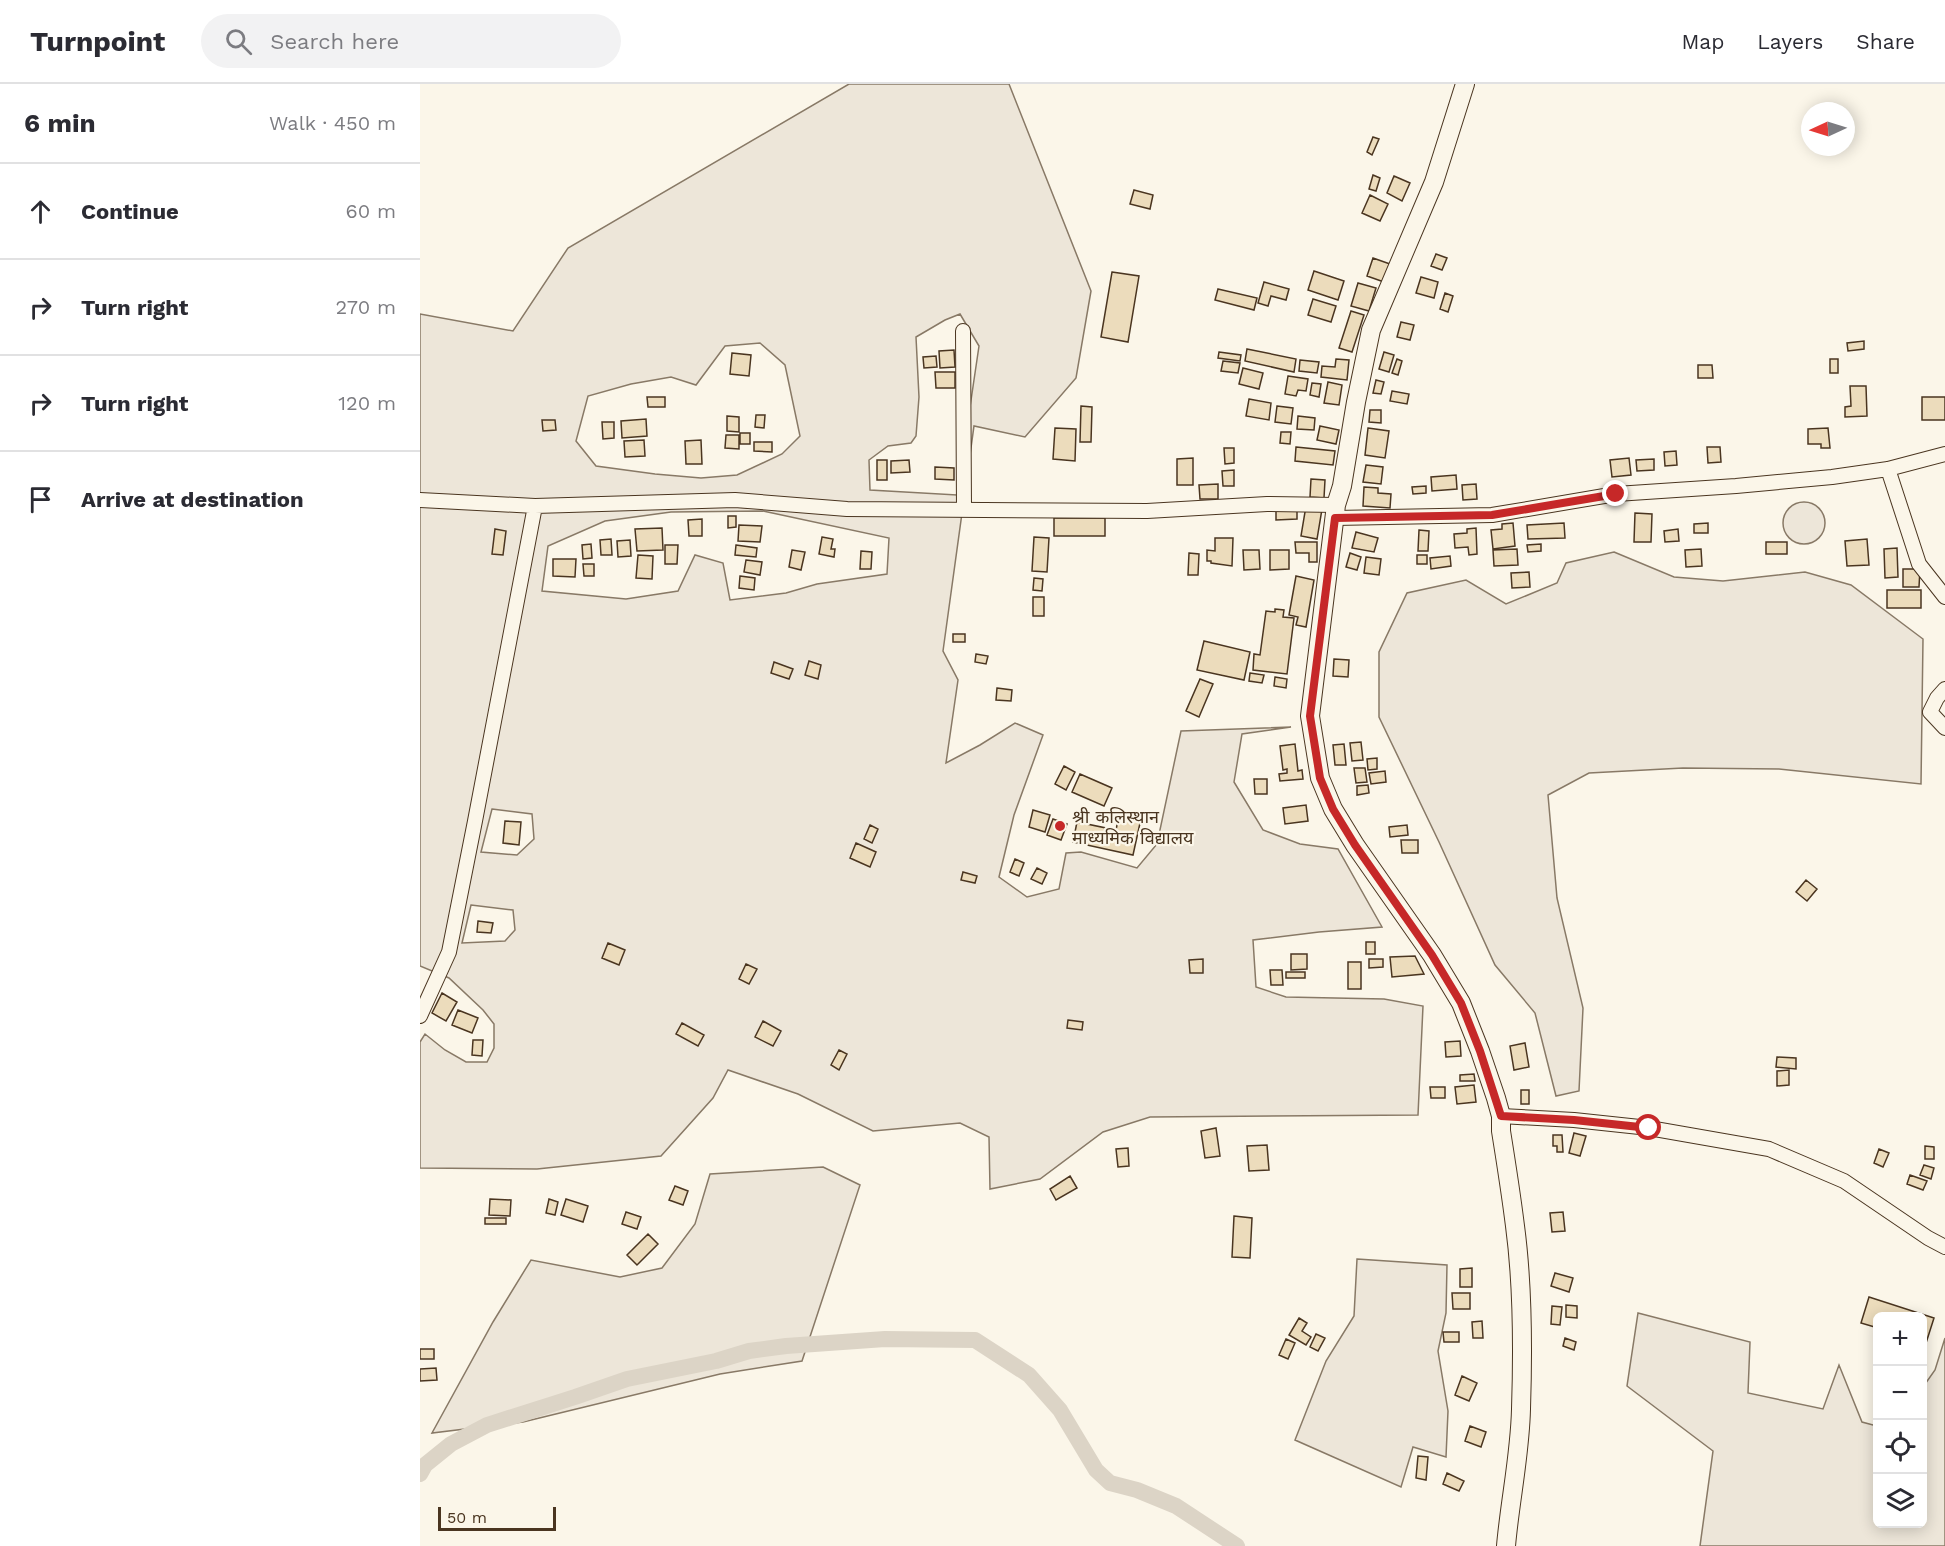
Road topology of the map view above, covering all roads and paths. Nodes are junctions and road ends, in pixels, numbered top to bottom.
1 (1466, 84) edge
2 (963, 331) dead end
3 (1945, 454) edge
4 (1888, 469) junction
5 (420, 500) edge
6 (535, 506) junction
7 (964, 509) junction
8 (1336, 511) junction
9 (1945, 597) edge
10 (1945, 689) edge
11 (1945, 728) edge
12 (420, 1016) edge
13 (1501, 1116) junction
14 (1945, 1247) edge
15 (1506, 1546) edge

1 - 8 street
2 - 7 street
3 - 4 street
4 - 8 street
4 - 9 street
5 - 6 street
6 - 7 street
6 - 12 street
7 - 8 street
8 - 13 street
10 - 11 street
13 - 14 street
13 - 15 street

